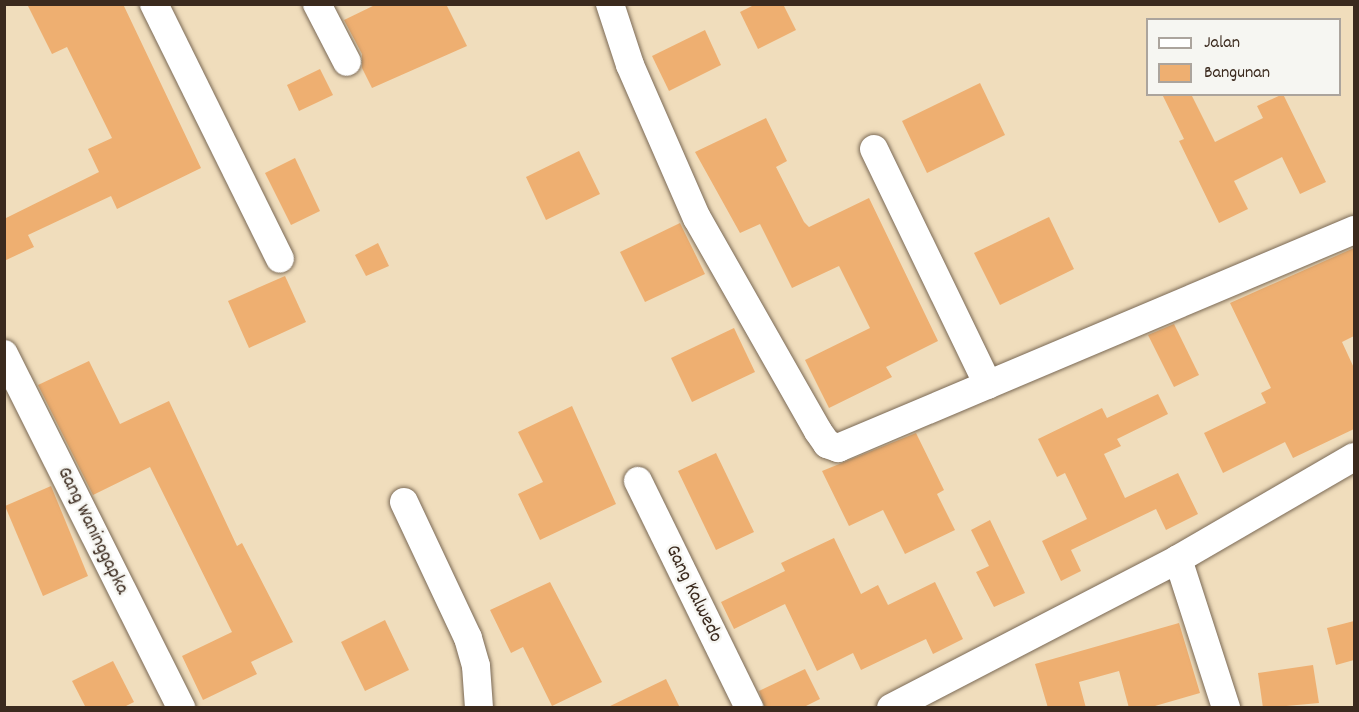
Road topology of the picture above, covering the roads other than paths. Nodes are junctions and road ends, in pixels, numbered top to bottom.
1 (154, 4) edge
2 (317, 4) edge
3 (610, 4) edge
4 (347, 63) dead end
5 (874, 149) dead end
6 (1354, 230) edge
7 (280, 259) dead end
8 (4, 354) edge
9 (988, 385) junction
10 (1354, 457) edge
11 (638, 481) dead end
12 (404, 502) dead end
13 (1178, 559) junction
14 (181, 708) edge
15 (479, 708) edge
16 (749, 708) edge
17 (891, 708) edge
18 (1226, 708) edge

1 - 7 street
2 - 4 street
3 - 9 street
5 - 9 street
6 - 9 street
8 - 14 street, Gang Waninggapka
10 - 13 street
11 - 16 street, Gang Kalwedo
12 - 15 street
13 - 17 street
13 - 18 street

